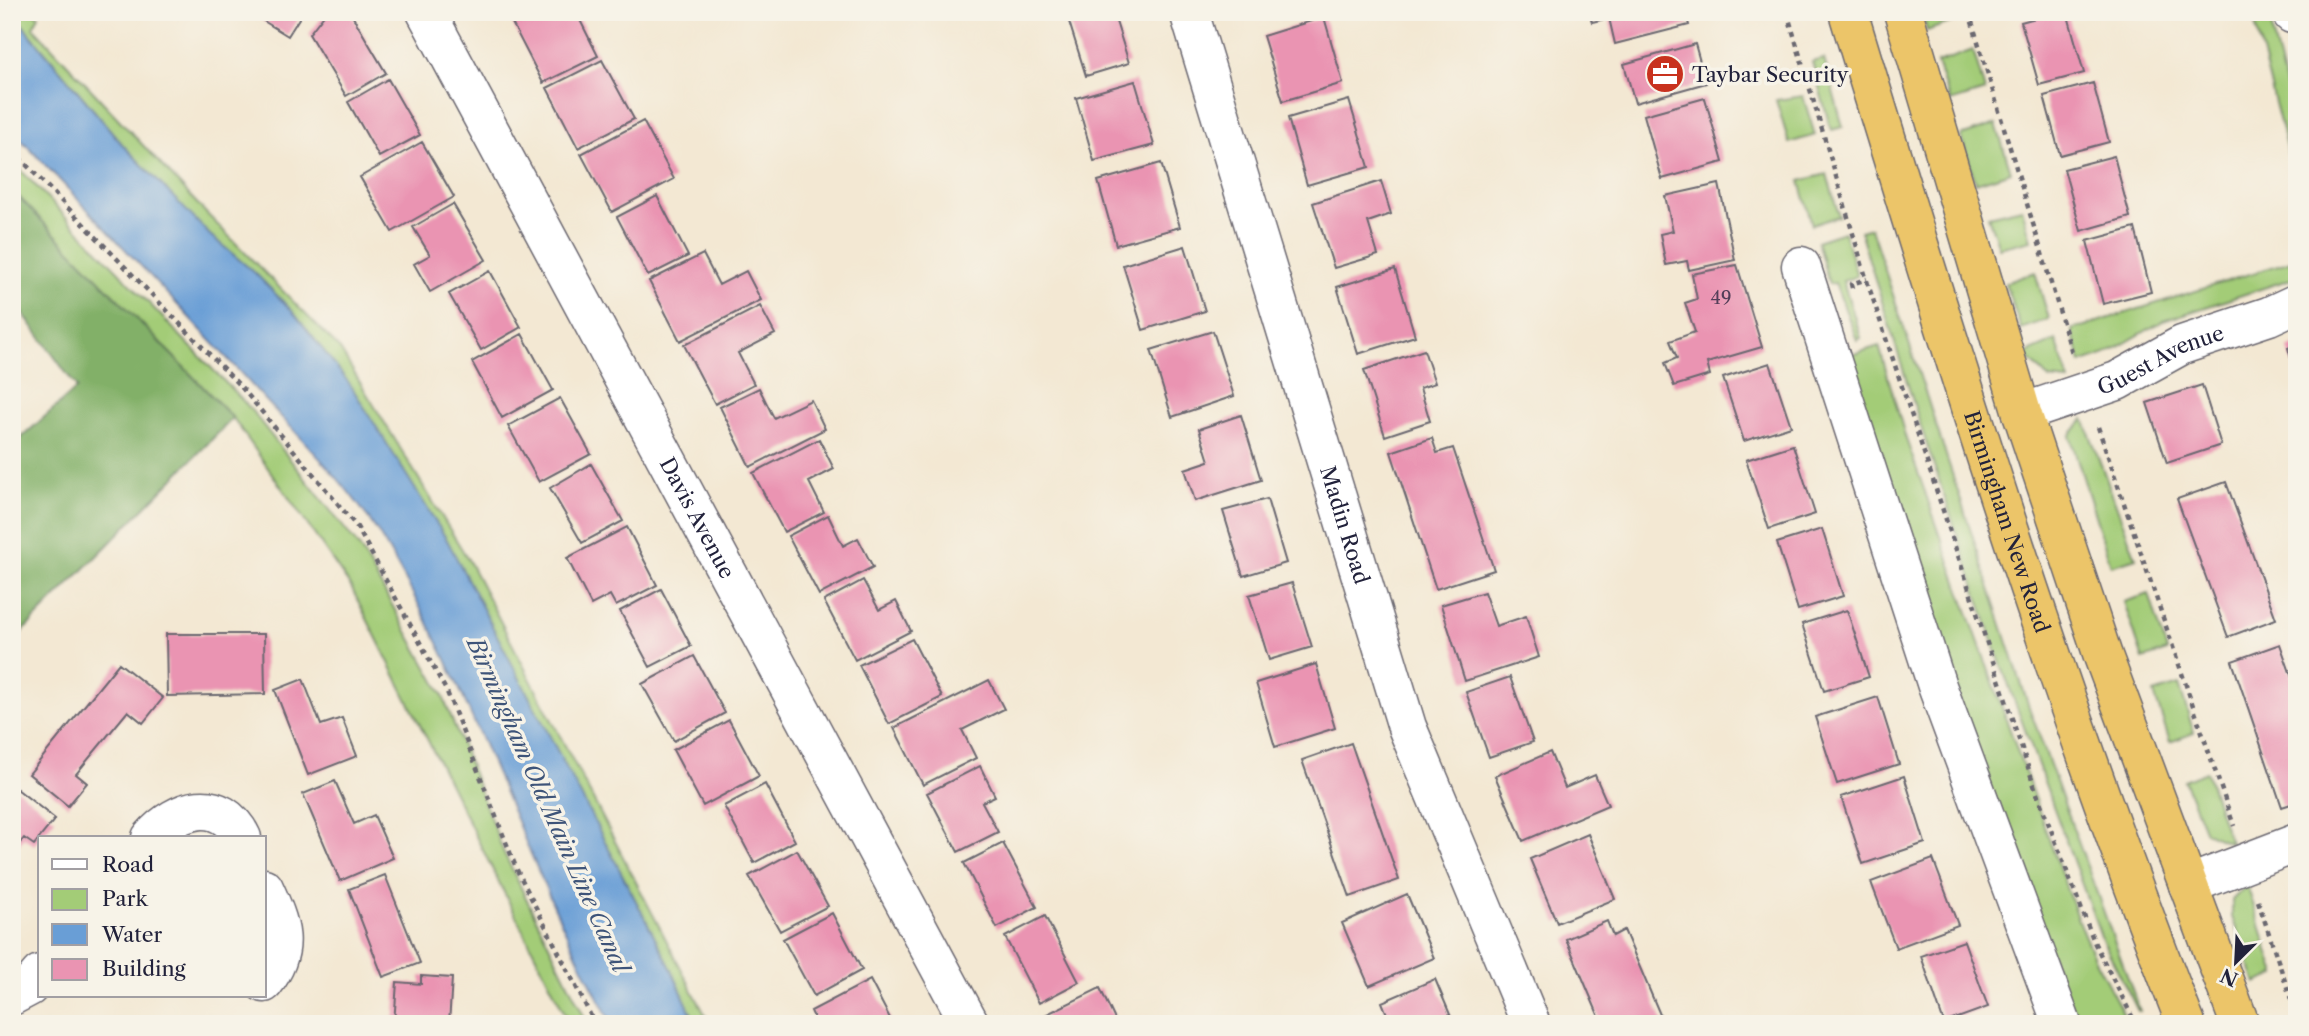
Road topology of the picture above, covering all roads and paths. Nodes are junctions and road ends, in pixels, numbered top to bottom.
1 (426, 12) edge
2 (1189, 12) edge
3 (1787, 12) edge
4 (1848, 12) edge
5 (1903, 12) edge
6 (1969, 12) edge
7 (12, 150) edge
8 (1801, 266) dead end
9 (2297, 303) edge
10 (2086, 393) junction
11 (2022, 413) junction
12 (153, 836) edge
13 (241, 836) edge
14 (2297, 842) edge
15 (2245, 862) junction
16 (2188, 885) junction
17 (266, 892) edge
18 (2139, 903) junction
19 (266, 981) edge
20 (2297, 1017) edge
21 (594, 1024) edge
22 (970, 1024) edge
23 (1531, 1024) edge
24 (2062, 1024) edge
25 (2136, 1024) edge
26 (2186, 1024) edge
27 (2240, 1024) edge

1 - 22 street, Davis Avenue
2 - 23 street, Madin Road
3 - 25 path
4 - 18 highway, Birmingham New Road
5 - 11 highway
6 - 10 path
7 - 21 path
8 - 24 street
9 - 10 street, Guest Avenue
10 - 11 street, Guest Avenue
10 - 15 path
11 - 16 highway
12 - 13 street
14 - 15 street
15 - 16 street
15 - 20 path
16 - 18 highway
16 - 27 highway
17 - 19 street
18 - 26 highway, Birmingham New Road

